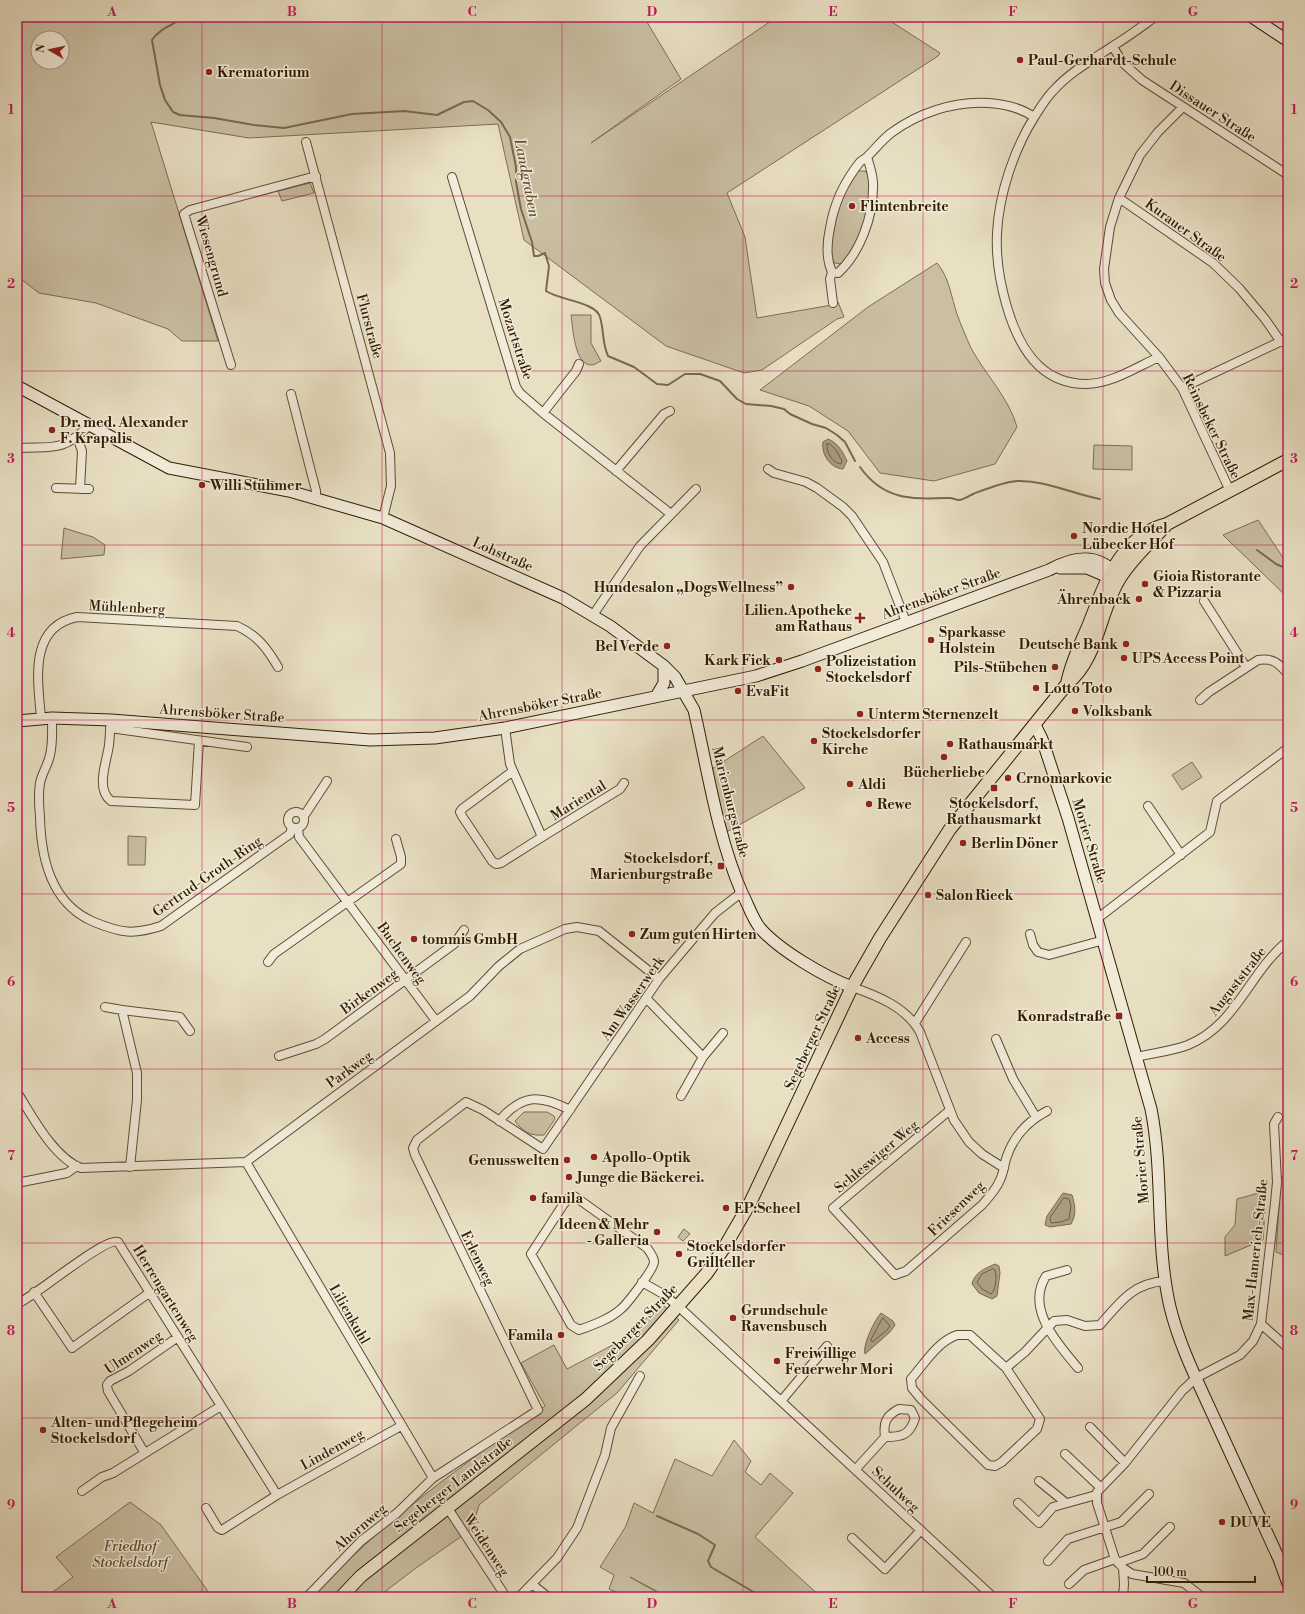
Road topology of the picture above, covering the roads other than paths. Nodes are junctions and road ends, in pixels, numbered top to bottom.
1 (1156, 17) edge
2 (1252, 17) edge
3 (1288, 41) edge
4 (1113, 47) junction
5 (1183, 107) junction
6 (1034, 117) junction
7 (306, 142) dead end
8 (867, 157) junction
9 (1288, 175) edge
10 (316, 176) junction
11 (452, 177) dead end
12 (1119, 198) junction
13 (832, 272) junction
14 (833, 304) dead end
15 (1284, 340) edge
16 (1159, 357) junction
17 (579, 364) dead end
18 (231, 365) dead end
19 (17, 386) edge
20 (1182, 388) junction
21 (292, 394) dead end
22 (670, 411) dead end
23 (543, 413) junction
24 (90, 425) junction
25 (77, 437) junction
26 (17, 448) edge
27 (1288, 460) edge
28 (768, 469) dead end
29 (616, 471) junction
30 (56, 488) dead end
31 (80, 489) junction
32 (89, 489) dead end
33 (696, 489) dead end
34 (1230, 491) junction
35 (316, 498) junction
36 (670, 514) junction
37 (383, 518) junction
38 (1114, 575) junction
39 (1204, 601) dead end
40 (593, 616) junction
41 (906, 622) junction
42 (664, 666) junction
43 (278, 667) dead end
44 (1246, 667) junction
45 (1288, 674) edge
46 (683, 691) junction
47 (657, 695) junction
48 (1200, 700) dead end
49 (41, 718) junction
50 (52, 718) junction
51 (17, 721) edge
52 (110, 724) junction
53 (1035, 725) junction
54 (505, 728) junction
55 (199, 741) junction
56 (247, 747) dead end
57 (1288, 748) edge
58 (513, 771) junction
59 (327, 781) dead end
60 (624, 783) dead end
61 (1148, 806) dead end
62 (304, 816) junction
63 (295, 828) junction
64 (542, 837) junction
65 (396, 839) dead end
66 (1181, 855) junction
67 (742, 892) junction
68 (348, 900) junction
69 (1098, 918) junction
70 (464, 930) dead end
71 (1030, 934) dead end
72 (1104, 940) junction
73 (1288, 941) edge
74 (966, 942) dead end
75 (268, 962) dead end
76 (659, 979) junction
77 (406, 980) junction
78 (852, 987) junction
79 (646, 999) junction
80 (105, 1007) dead end
81 (122, 1010) junction
82 (436, 1021) junction
83 (915, 1023) junction
84 (190, 1032) dead end
85 (723, 1033) dead end
86 (996, 1039) dead end
87 (278, 1056) dead end
88 (703, 1057) junction
89 (1137, 1057) junction
90 (17, 1092) edge
91 (681, 1096) dead end
92 (570, 1110) junction
93 (950, 1110) junction
94 (1047, 1111) dead end
95 (1036, 1117) junction
96 (1278, 1117) dead end
97 (499, 1121) junction
98 (543, 1149) joint
99 (246, 1162) junction
100 (77, 1166) junction
101 (130, 1166) junction
102 (1004, 1168) junction
103 (17, 1183) edge
104 (1067, 1270) dead end
105 (895, 1275) joint
106 (1165, 1281) junction
107 (642, 1282) junction
108 (34, 1292) junction
109 (149, 1293) junction
110 (17, 1304) edge
111 (678, 1306) junction
112 (1261, 1324) junction
113 (1048, 1327) junction
114 (178, 1337) junction
115 (827, 1346) dead end
116 (1288, 1348) edge
117 (1006, 1368) junction
118 (1078, 1368) dead end
119 (640, 1376) dead end
120 (1196, 1378) junction
121 (586, 1399) joint
122 (921, 1399) junction
123 (782, 1400) junction
124 (221, 1406) junction
125 (911, 1410) junction
126 (401, 1426) junction
127 (1090, 1427) dead end
128 (885, 1437) junction
129 (144, 1452) junction
130 (1065, 1454) dead end
131 (1125, 1463) junction
132 (856, 1469) junction
133 (433, 1478) junction
134 (1039, 1481) dead end
135 (1100, 1487) junction
136 (82, 1491) dead end
137 (1150, 1494) dead end
138 (277, 1495) junction
139 (1096, 1495) junction
140 (1018, 1503) dead end
141 (1066, 1503) junction
142 (447, 1507) junction
143 (206, 1508) dead end
144 (1104, 1527) junction
145 (1170, 1527) dead end
146 (921, 1530) junction
147 (852, 1538) dead end
148 (1048, 1562) dead end
149 (1119, 1564) junction
150 (1070, 1584) dead end
151 (1288, 1584) edge
152 (533, 1585) junction
153 (307, 1597) edge
154 (341, 1597) edge
155 (506, 1597) edge
156 (519, 1597) edge
157 (548, 1597) edge
158 (993, 1597) edge
159 (1123, 1597) edge
160 (1202, 1597) edge

1 - 4 street
2 - 3 main road
4 - 5 street, Dissauer Straße
4 - 6 street
5 - 9 street, Dissauer Straße
5 - 12 street, Reinsbeker Straße
6 - 8 street
6 - 16 street
7 - 10 street, Flurstraße
8 - 13 street
8 - 13 street
10 - 18 street, Wiesengrund
10 - 37 street, Flurstraße
11 - 23 street, Mozartstraße
12 - 15 street, Kurauer Straße
12 - 16 street, Reinsbeker Straße
13 - 14 street
15 - 20 street
16 - 20 street, Reinsbeker Straße
17 - 23 street
19 - 24 main road, Lohstraße
20 - 34 street, Reinsbeker Straße
21 - 35 street
22 - 29 street
23 - 29 street, Mozartstraße
24 - 25 street
24 - 35 main road, Lohstraße
25 - 26 street
25 - 31 street
27 - 34 main road, Segeberger Straße
28 - 41 street
29 - 36 street, Mozartstraße
30 - 31 street
31 - 32 street
33 - 36 street
34 - 38 main road, Segeberger Straße
35 - 37 main road, Lohstraße
36 - 40 street
37 - 40 main road, Lohstraße
38 - 41 main road, Ahrensböker Straße
38 - 53 main road, Segeberger Straße
39 - 44 street
40 - 42 main road, Lohstraße
41 - 46 main road, Ahrensböker Straße
42 - 46 main road, Lohstraße
42 - 47 main road
43 - 49 street, Mühlenberg
44 - 45 street
44 - 48 street
46 - 47 main road, Ahrensböker Straße
46 - 67 main road, Marienburgstraße
47 - 54 main road, Ahrensböker Straße
49 - 50 main road, Ahrensböker Straße
49 - 51 main road, Ahrensböker Straße
50 - 52 main road, Ahrensböker Straße
50 - 63 street, Gertrud-Groth-Ring
52 - 54 main road, Ahrensböker Straße
52 - 55 street, Ahrensböker Straße
52 - 55 street
53 - 69 main road, Morier Straße
53 - 78 main road, Segeberger Straße
54 - 58 street, Mariental
55 - 56 street, Ahrensböker Straße
57 - 66 street
58 - 64 street, Mariental
58 - 64 street, Mariental
59 - 62 street, Gertrud-Groth-Ring
60 - 64 street, Mariental
61 - 66 street
62 - 63 street, Gertrud-Groth-Ring
62 - 63 street, Gertrud-Groth-Ring
63 - 68 street
65 - 68 street
66 - 69 street
67 - 76 street, Am Wasserwerk
67 - 78 main road, Marienburgstraße
68 - 75 street
68 - 77 street, Buchenweg
69 - 72 main road, Morier Straße
70 - 77 street, Birkenweg
71 - 72 street
72 - 89 main road, Morier Straße
73 - 89 street, Auguststraße
74 - 83 street
76 - 79 street, Am Wasserwerk
76 - 82 street, Parkweg
77 - 82 street, Buchenweg
77 - 87 street, Birkenweg
78 - 83 street
78 - 111 main road, Segeberger Straße
79 - 88 street
79 - 92 street, Am Wasserwerk
80 - 81 street
81 - 84 street
81 - 101 street
82 - 99 street, Parkweg
83 - 93 street
85 - 88 street
86 - 95 street
88 - 91 street
89 - 106 main road, Morier Straße
90 - 100 street
92 - 97 street
92 - 98 street, Am Wasserwerk
93 - 102 street
93 - 105 street, Schleswiger Weg
94 - 95 street, Friesenweg
95 - 102 street, Friesenweg
96 - 112 street, Max-Hamerich-Straße
97 - 98 street, Erlenweg
97 - 133 street, Erlenweg
99 - 101 street
99 - 126 street, Lilienkuhl
100 - 101 street
100 - 103 street
102 - 105 street, Friesenweg
104 - 113 street
106 - 113 street
106 - 120 main road, Morier Straße
107 - 107 street
107 - 111 street, Schulweg
108 - 109 street, Herrengartenweg
108 - 109 street
108 - 110 street, Herrengartenweg
109 - 114 street, Herrengartenweg
111 - 121 main road, Segeberger Straße
111 - 123 street, Schulweg
112 - 116 street
112 - 120 street, Max-Hamerich-Straße
113 - 117 street
113 - 118 street
114 - 124 street, Herrengartenweg
114 - 129 street, Ulmenweg
115 - 123 street
117 - 122 street
117 - 122 street
119 - 152 street
120 - 131 street, Max-Hamerich-Straße
120 - 151 main road, Morier Straße
121 - 142 main road, Segeberger Landstraße
122 - 125 street
123 - 132 street, Schulweg
124 - 129 street
124 - 138 street, Herrengartenweg
125 - 128 street
125 - 128 street
126 - 133 street, Lilienkuhl
126 - 138 street, Lindenweg
127 - 131 street
128 - 132 street
129 - 136 street
130 - 135 street
131 - 135 street, Max-Hamerich-Straße
132 - 146 street, Schulweg
133 - 153 street, Ahornweg
134 - 141 street
135 - 139 street, Max-Hamerich-Straße
137 - 144 street
138 - 143 street, Lindenweg
139 - 141 street
139 - 144 street
140 - 141 street
142 - 154 main road, Segeberger Landstraße
142 - 155 street, Weidenweg
144 - 148 street
144 - 149 street
145 - 149 street
146 - 147 street
146 - 158 street, Schulweg
149 - 150 street
149 - 159 street
149 - 160 street
152 - 156 street
152 - 157 street

